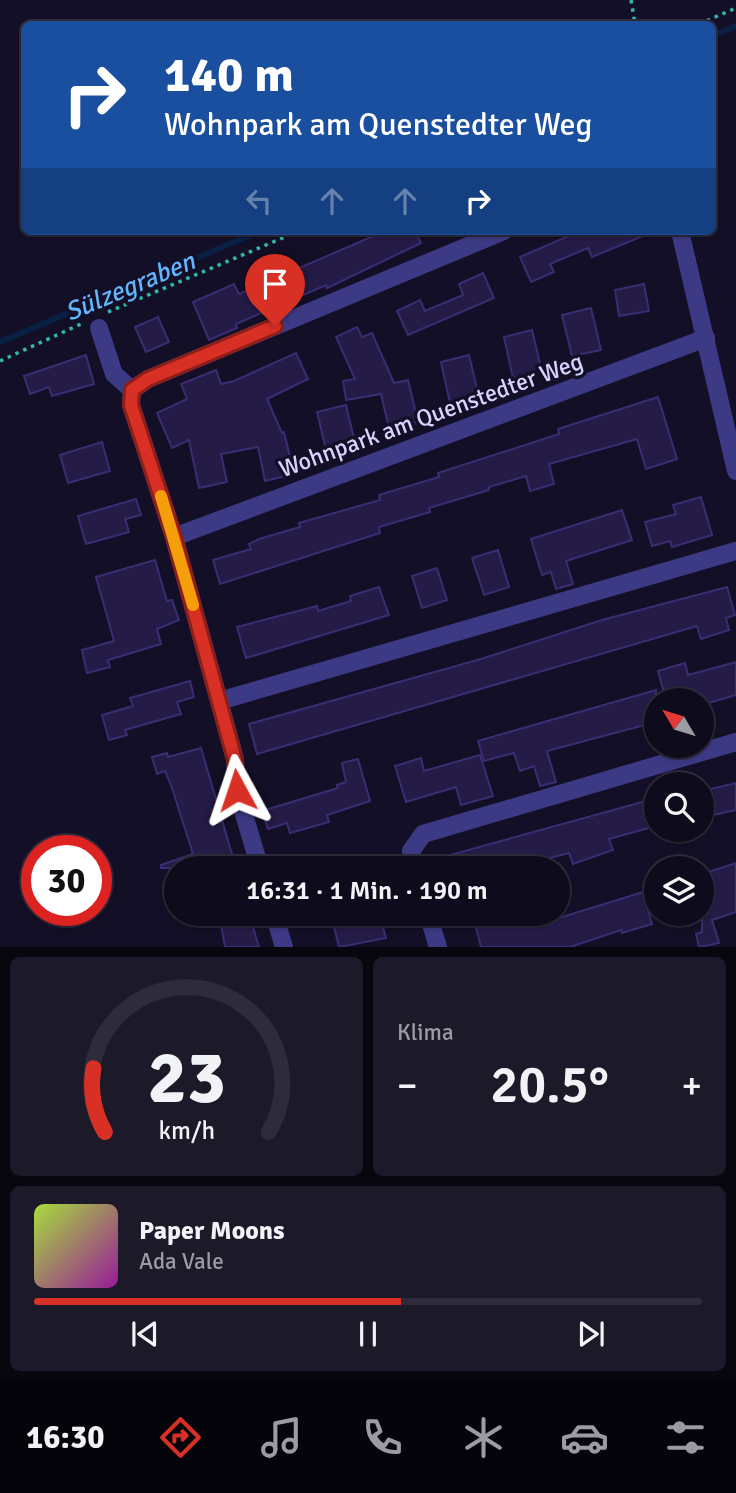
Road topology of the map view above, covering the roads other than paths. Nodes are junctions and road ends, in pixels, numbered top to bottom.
1 (494, 235) edge
2 (681, 235) edge
3 (97, 321) road end
4 (706, 338) junction
5 (132, 390) junction
6 (736, 471) edge
7 (174, 537) junction
8 (736, 551) edge
9 (219, 701) junction
10 (736, 742) edge
11 (256, 856) edge
12 (412, 856) edge
13 (278, 926) edge
14 (432, 926) edge
15 (284, 947) edge
16 (438, 947) edge

1 - 5 street
2 - 4 street
3 - 5 street
4 - 6 street
4 - 7 street, Wohnpark am Quenstedter Weg
5 - 7 street
7 - 9 street
8 - 9 street
9 - 11 street
10 - 12 street
13 - 15 street
14 - 16 street

